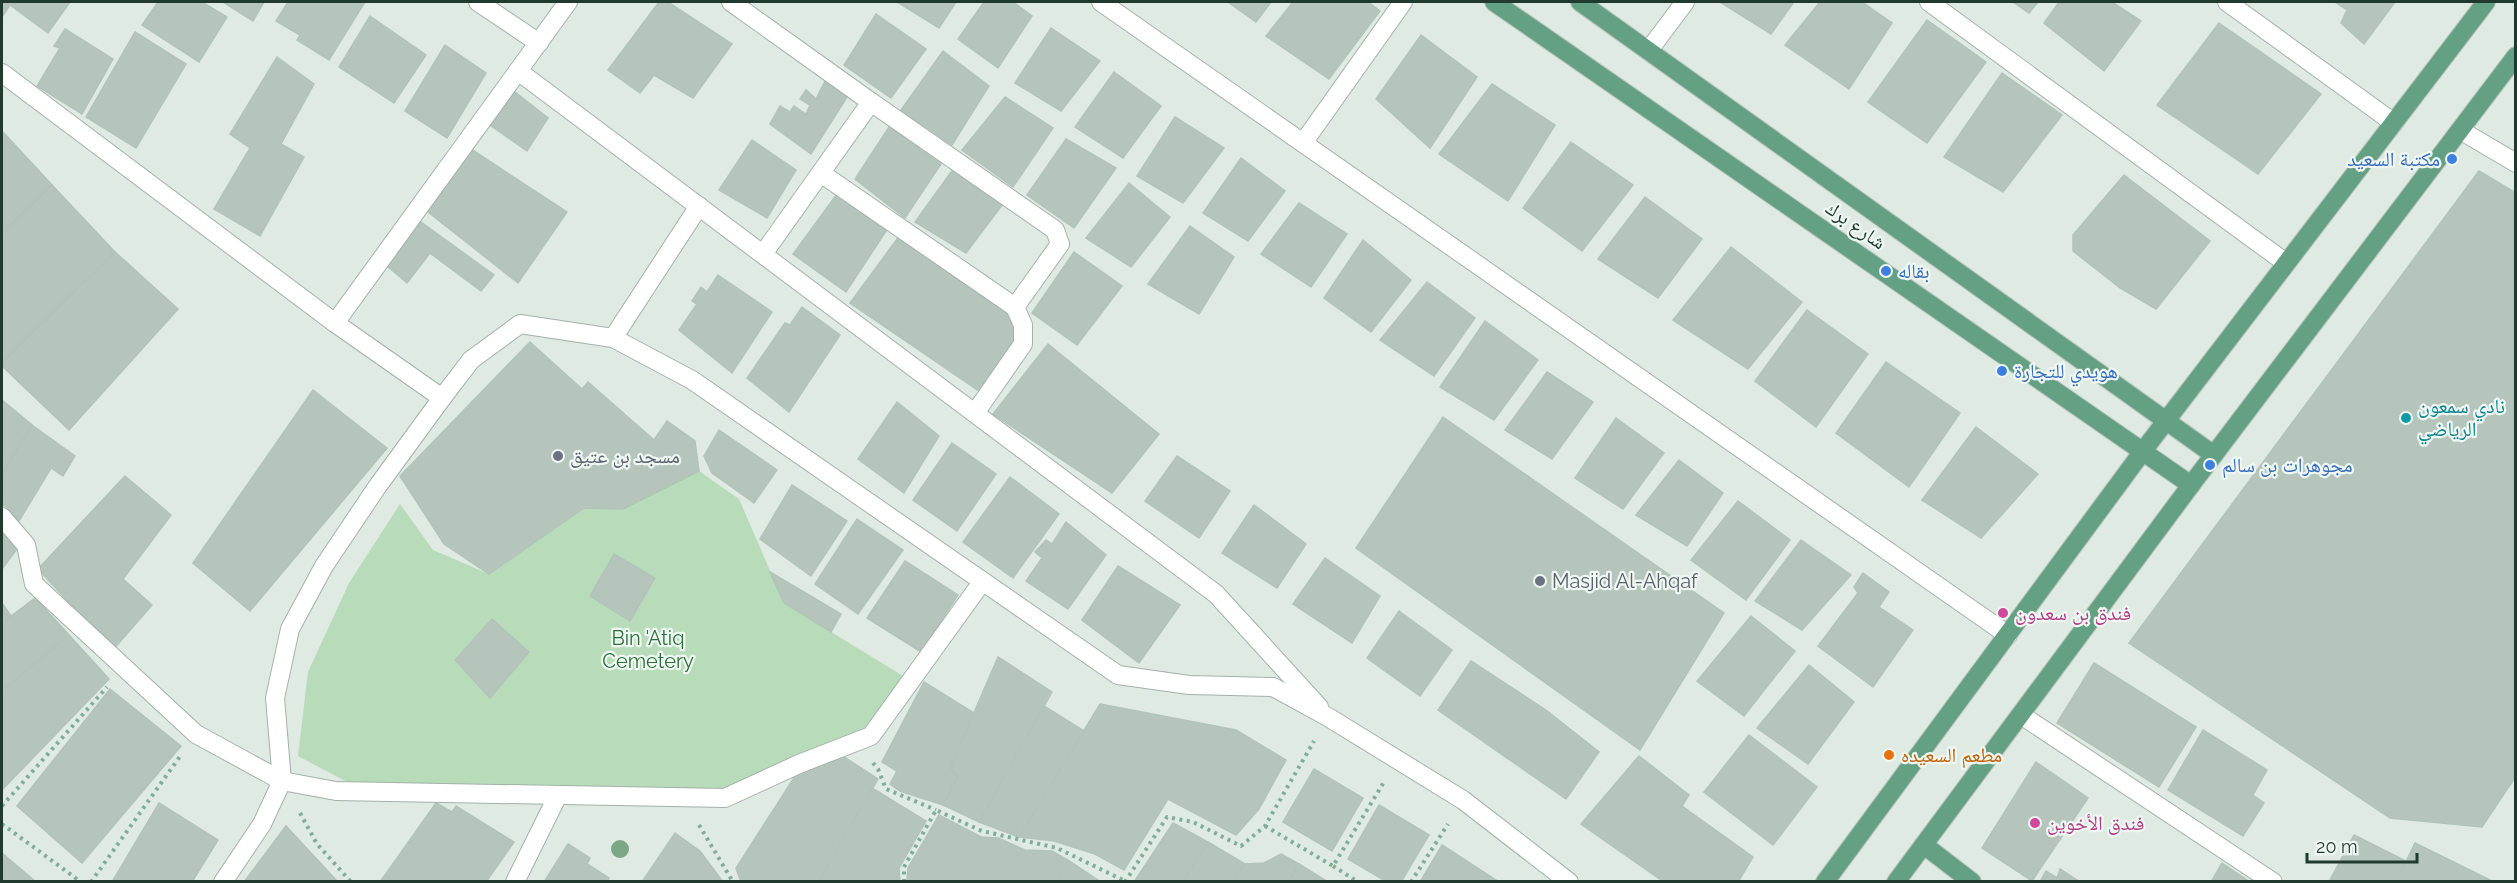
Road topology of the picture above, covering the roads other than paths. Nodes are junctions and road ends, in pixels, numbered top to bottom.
1 (478, 2) edge
2 (568, 2) edge
3 (730, 2) edge
4 (1101, 2) edge
5 (1403, 2) edge
6 (1494, 2) edge
7 (1580, 2) edge
8 (1685, 2) edge
9 (1929, 2) edge
10 (2227, 2) edge
11 (2486, 2) edge
12 (539, 43) junction
13 (1649, 50) junction
14 (2516, 56) edge
15 (518, 71) junction
16 (2, 73) edge
17 (872, 102) junction
18 (2394, 123) junction
19 (2460, 130) junction
20 (1303, 143) junction
21 (2516, 163) edge
22 (822, 174) junction
23 (699, 206) junction
24 (763, 254) junction
25 (2286, 263) junction
26 (1015, 307) junction
27 (335, 323) junction
28 (613, 338) junction
29 (442, 398) junction
30 (975, 414) junction
31 (2166, 421) junction
32 (2142, 451) junction
33 (2214, 455) junction
34 (2191, 485) junction
35 (2, 517) edge
36 (982, 582) junction
37 (2008, 635) junction
38 (2021, 715) junction
39 (1328, 717) junction
40 (282, 781) junction
41 (558, 795) junction
42 (1924, 845) junction
43 (223, 882) edge
44 (515, 882) edge
45 (1569, 882) edge
46 (1825, 882) edge
47 (1896, 882) edge
48 (1972, 882) edge
49 (2273, 882) edge

1 - 12 street
2 - 12 street
3 - 17 street
4 - 20 street
5 - 20 street
6 - 32 main road, شارع برك
7 - 13 main road, شارع برك
8 - 13 street
9 - 25 street
10 - 18 street
11 - 18 main road
12 - 15 street
13 - 31 main road, شارع برك
14 - 19 main road
15 - 23 street
15 - 27 street
16 - 27 street
17 - 22 street
17 - 26 street
18 - 25 main road
19 - 21 street
19 - 33 main road
20 - 37 street
22 - 24 street
22 - 26 street
23 - 24 street
23 - 28 street
24 - 30 street
25 - 31 main road
26 - 30 street
27 - 29 street
28 - 29 street
28 - 36 street
29 - 40 street
30 - 39 street
31 - 32 main road
31 - 33 main road, شارع برك
32 - 34 main road, شارع برك
32 - 37 main road
33 - 34 main road
34 - 38 main road
35 - 40 street
36 - 39 street
36 - 41 street
37 - 46 main road
38 - 42 main road
38 - 49 street
39 - 45 street
40 - 41 street
40 - 43 street
41 - 44 street
42 - 47 main road
42 - 48 main road

